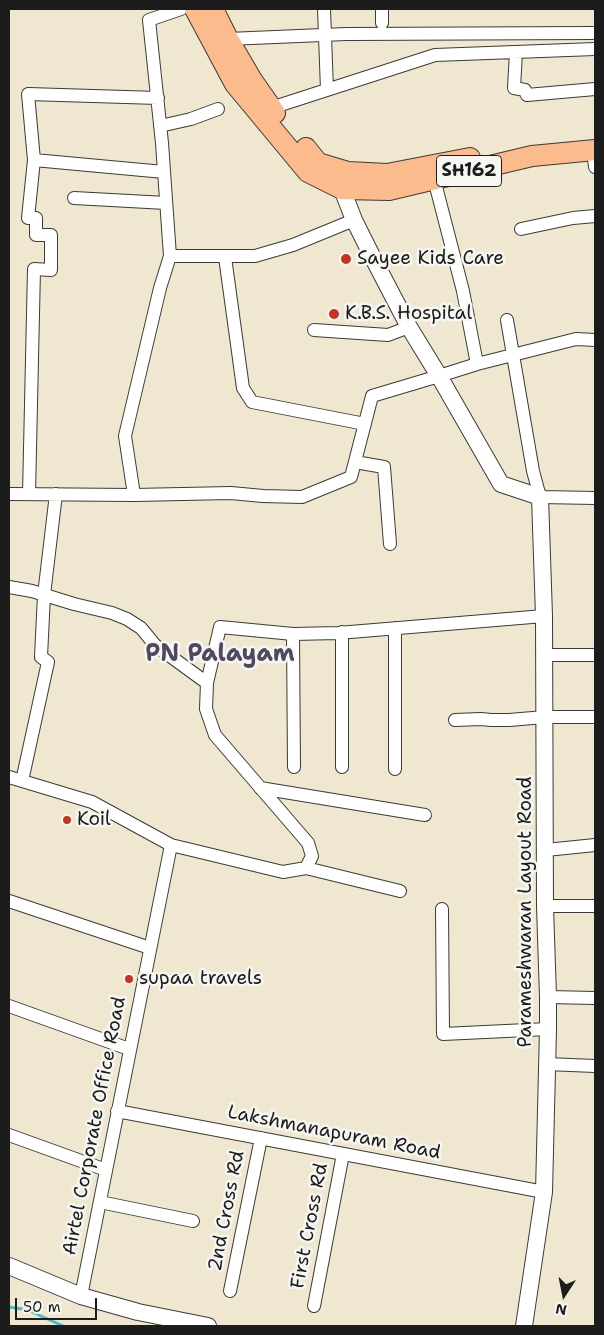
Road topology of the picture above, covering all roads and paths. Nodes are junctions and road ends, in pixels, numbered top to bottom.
1 (181, 9) edge
2 (195, 9) edge
3 (213, 9) edge
4 (324, 9) edge
5 (382, 9) edge
6 (382, 23) dead end
7 (593, 33) dead end
8 (326, 34) junction
9 (228, 39) junction
10 (595, 49) edge
11 (516, 52) junction
12 (595, 89) edge
13 (327, 90) junction
14 (158, 98) junction
15 (271, 108) junction
16 (218, 109) dead end
17 (160, 126) junction
18 (595, 152) edge
19 (34, 160) junction
20 (164, 172) junction
21 (434, 179) junction
22 (345, 180) junction
23 (74, 198) dead end
24 (166, 204) junction
25 (595, 216) edge
26 (354, 220) junction
27 (521, 228) dead end
28 (170, 256) junction
29 (225, 257) junction
30 (507, 320) dead end
31 (409, 326) junction
32 (314, 330) dead end
33 (595, 340) edge
34 (513, 355) junction
35 (477, 364) junction
36 (439, 376) junction
37 (365, 424) junction
38 (355, 462) junction
39 (9, 494) edge
40 (28, 494) junction
41 (56, 494) junction
42 (134, 495) junction
43 (540, 497) junction
44 (595, 498) edge
45 (390, 544) dead end
46 (9, 587) edge
47 (44, 595) junction
48 (544, 616) junction
49 (395, 628) junction
50 (342, 632) junction
51 (293, 634) junction
52 (544, 655) junction
53 (595, 655) edge
54 (207, 683) junction
55 (545, 717) junction
56 (595, 717) edge
57 (455, 720) dead end
58 (294, 767) dead end
59 (342, 767) dead end
60 (395, 769) dead end
61 (9, 777) edge
62 (22, 781) junction
63 (260, 788) junction
64 (425, 815) dead end
65 (171, 845) junction
66 (595, 845) edge
67 (546, 850) junction
68 (306, 868) junction
69 (400, 891) dead end
70 (9, 901) edge
71 (545, 906) junction
72 (595, 906) edge
73 (442, 909) dead end
74 (150, 948) junction
75 (548, 997) junction
76 (595, 998) edge
77 (9, 1006) edge
78 (548, 1029) junction
79 (129, 1049) junction
80 (546, 1064) junction
81 (595, 1066) edge
82 (117, 1111) junction
83 (9, 1136) edge
84 (261, 1138) junction
85 (343, 1154) junction
86 (106, 1170) junction
87 (544, 1192) junction
88 (100, 1202) junction
89 (193, 1221) dead end
90 (9, 1266) edge
91 (230, 1290) dead end
92 (81, 1296) junction
93 (314, 1306) dead end
94 (208, 1326) edge
95 (524, 1326) edge

1 - 14 street
2 - 22 main road, SH162
3 - 9 main road, SH162
4 - 8 street
5 - 6 street
7 - 8 street
8 - 9 street
8 - 13 street
9 - 15 main road, SH162
10 - 11 street
11 - 12 street
11 - 13 street
13 - 15 street
14 - 17 street
14 - 19 street
15 - 22 main road, SH162
16 - 17 street
17 - 20 street
18 - 21 main road, SH162
18 - 22 main road, SH162
19 - 20 street
19 - 40 street
20 - 24 street
21 - 22 main road, SH162
21 - 35 street
22 - 26 street
23 - 24 street
24 - 28 street
25 - 27 street
26 - 29 street
26 - 31 street
28 - 29 street
28 - 42 street
29 - 37 street
30 - 34 street
31 - 32 street
31 - 36 street
33 - 34 street
34 - 35 street
34 - 43 street
35 - 36 street
36 - 37 street
36 - 43 street
37 - 38 street
38 - 42 street
38 - 45 street
39 - 40 street
40 - 41 street
41 - 42 street
41 - 47 street
43 - 44 street
43 - 48 street, Parameshwaran Layout Road
46 - 47 street
47 - 54 street
47 - 62 street
48 - 49 street
48 - 52 street, Parameshwaran Layout Road
49 - 50 street
49 - 60 street
50 - 51 street
50 - 59 street
51 - 54 street
51 - 58 street
52 - 53 street
52 - 55 street, Parameshwaran Layout Road
54 - 63 street
55 - 56 street
55 - 57 street
55 - 67 street, Parameshwaran Layout Road
61 - 62 street
62 - 65 street
63 - 64 street
63 - 68 street
65 - 68 street
65 - 74 street, Airtel Corporate Office Road
66 - 67 street
67 - 71 street, Parameshwaran Layout Road
68 - 69 street
70 - 74 street
71 - 72 street
71 - 75 street, Parameshwaran Layout Road
73 - 78 street
74 - 79 street, Airtel Corporate Office Road
75 - 76 street
75 - 78 street, Parameshwaran Layout Road
77 - 79 street
78 - 80 street, Parameshwaran Layout Road
79 - 82 street, Airtel Corporate Office Road
80 - 81 street
80 - 87 street, Parameshwaran Layout Road
82 - 84 street, Lakshmanapuram Road
82 - 86 street, Airtel Corporate Office Road
83 - 86 street
84 - 85 street, Lakshmanapuram Road
84 - 91 street, 2nd Cross Rd
85 - 87 street, Lakshmanapuram Road
85 - 93 street, First Cross Rd
86 - 88 street, Airtel Corporate Office Road
87 - 95 street, Parameshwaran Layout Road
88 - 89 street
88 - 92 street, Airtel Corporate Office Road
90 - 92 street
92 - 94 street

